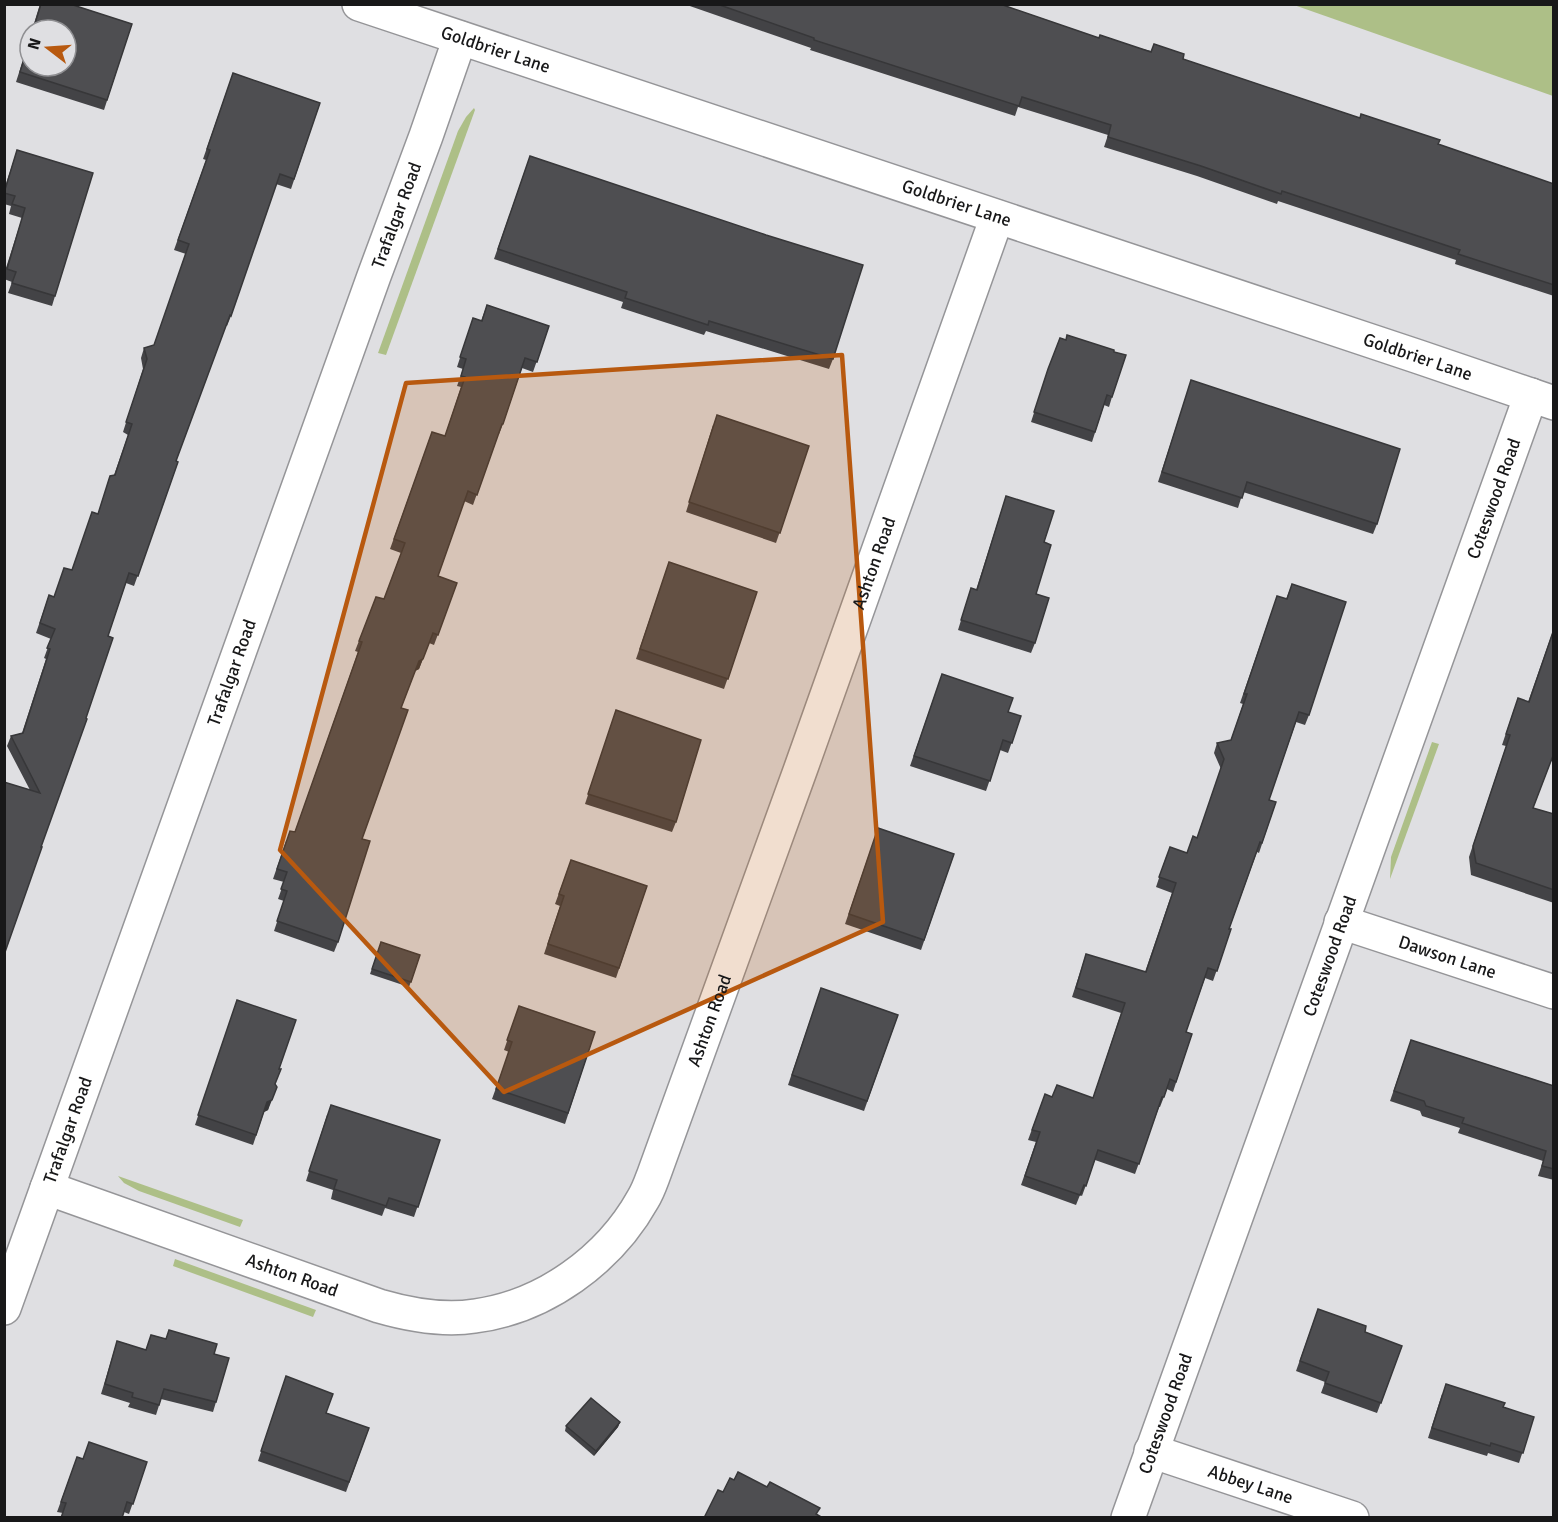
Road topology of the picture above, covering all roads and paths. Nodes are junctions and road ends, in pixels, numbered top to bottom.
1 (359, 4) edge
2 (460, 38) junction
3 (997, 217) junction
4 (1542, 399) edge
5 (1341, 922) junction
6 (1554, 992) edge
7 (47, 1188) junction
8 (4, 1308) edge
9 (1151, 1451) junction
10 (1128, 1518) edge
11 (1352, 1518) edge

1 - 2 street, Goldbrier Lane
2 - 3 street, Goldbrier Lane
2 - 7 street, Trafalgar Road
3 - 4 street, Goldbrier Lane
3 - 7 street, Ashton Road
4 - 5 street, Coteswood Road
5 - 6 street, Dawson Lane
5 - 9 street, Coteswood Road
7 - 8 street, Trafalgar Road
9 - 10 street, Coteswood Road
9 - 11 street, Abbey Lane

